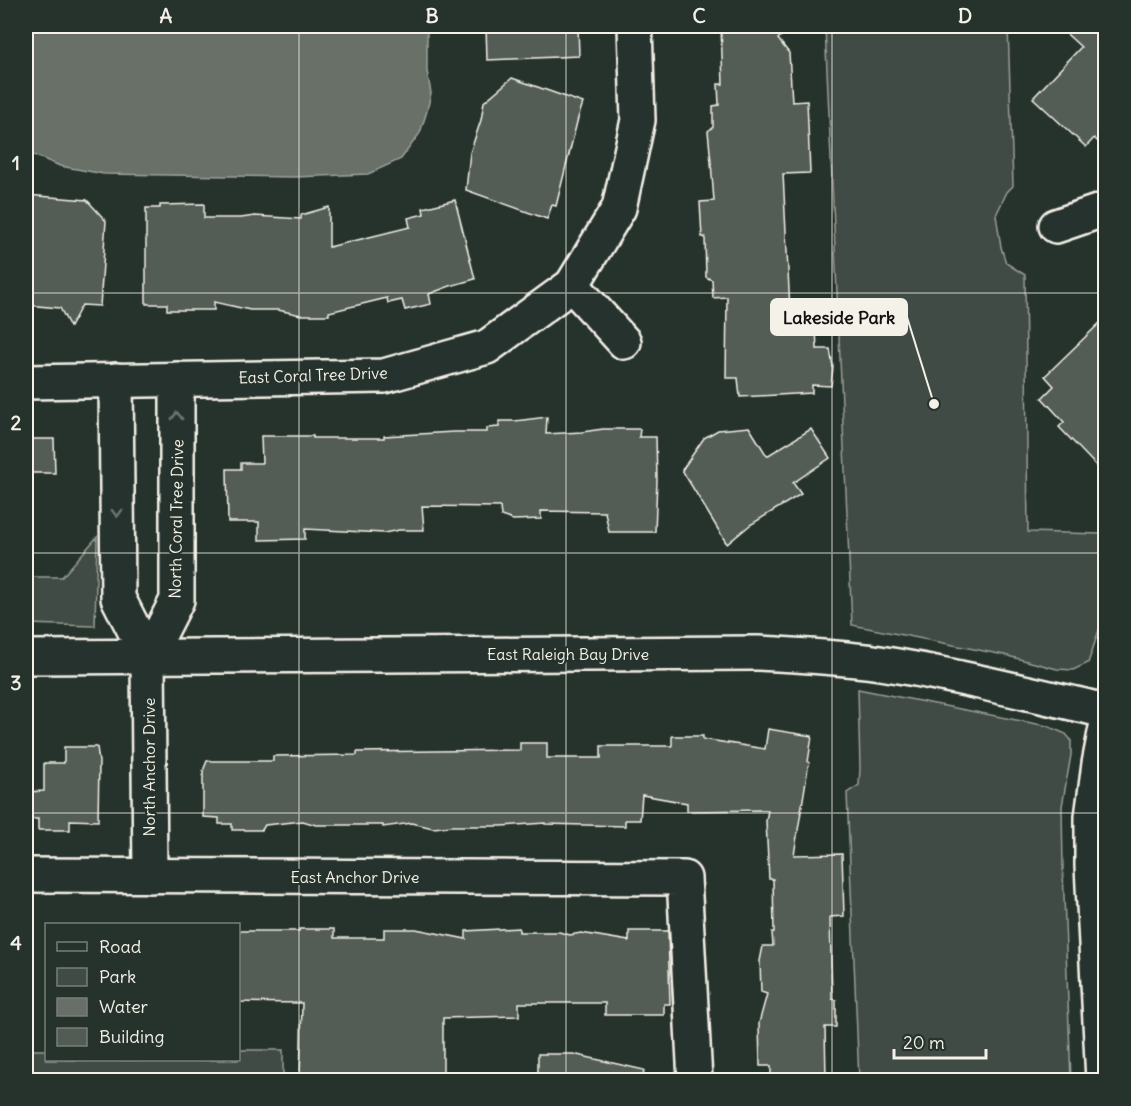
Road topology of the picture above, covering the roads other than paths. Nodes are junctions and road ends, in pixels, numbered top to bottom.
1 (635, 26) edge
2 (1106, 209) edge
3 (1056, 226) dead end
4 (572, 285) junction
5 (624, 342) dead end
6 (177, 379) junction
7 (116, 380) junction
8 (26, 382) edge
9 (26, 657) edge
10 (148, 657) junction
11 (1106, 711) edge
12 (1106, 728) edge
13 (26, 875) edge
14 (150, 876) junction
15 (695, 1080) edge
16 (1103, 1080) edge

1 - 4 street
2 - 3 street
4 - 5 street
4 - 6 street, East Coral Tree Drive
6 - 7 street, East Coral Tree Drive
10 -> 6 street, North Coral Tree Drive
7 - 8 street, East Coral Tree Drive
7 -> 10 street
9 - 10 street, East Raleigh Bay Drive
10 - 11 street, East Raleigh Bay Drive
10 - 14 street, North Anchor Drive
12 - 16 street
13 - 14 street, East Anchor Drive
14 - 15 street, East Anchor Drive

